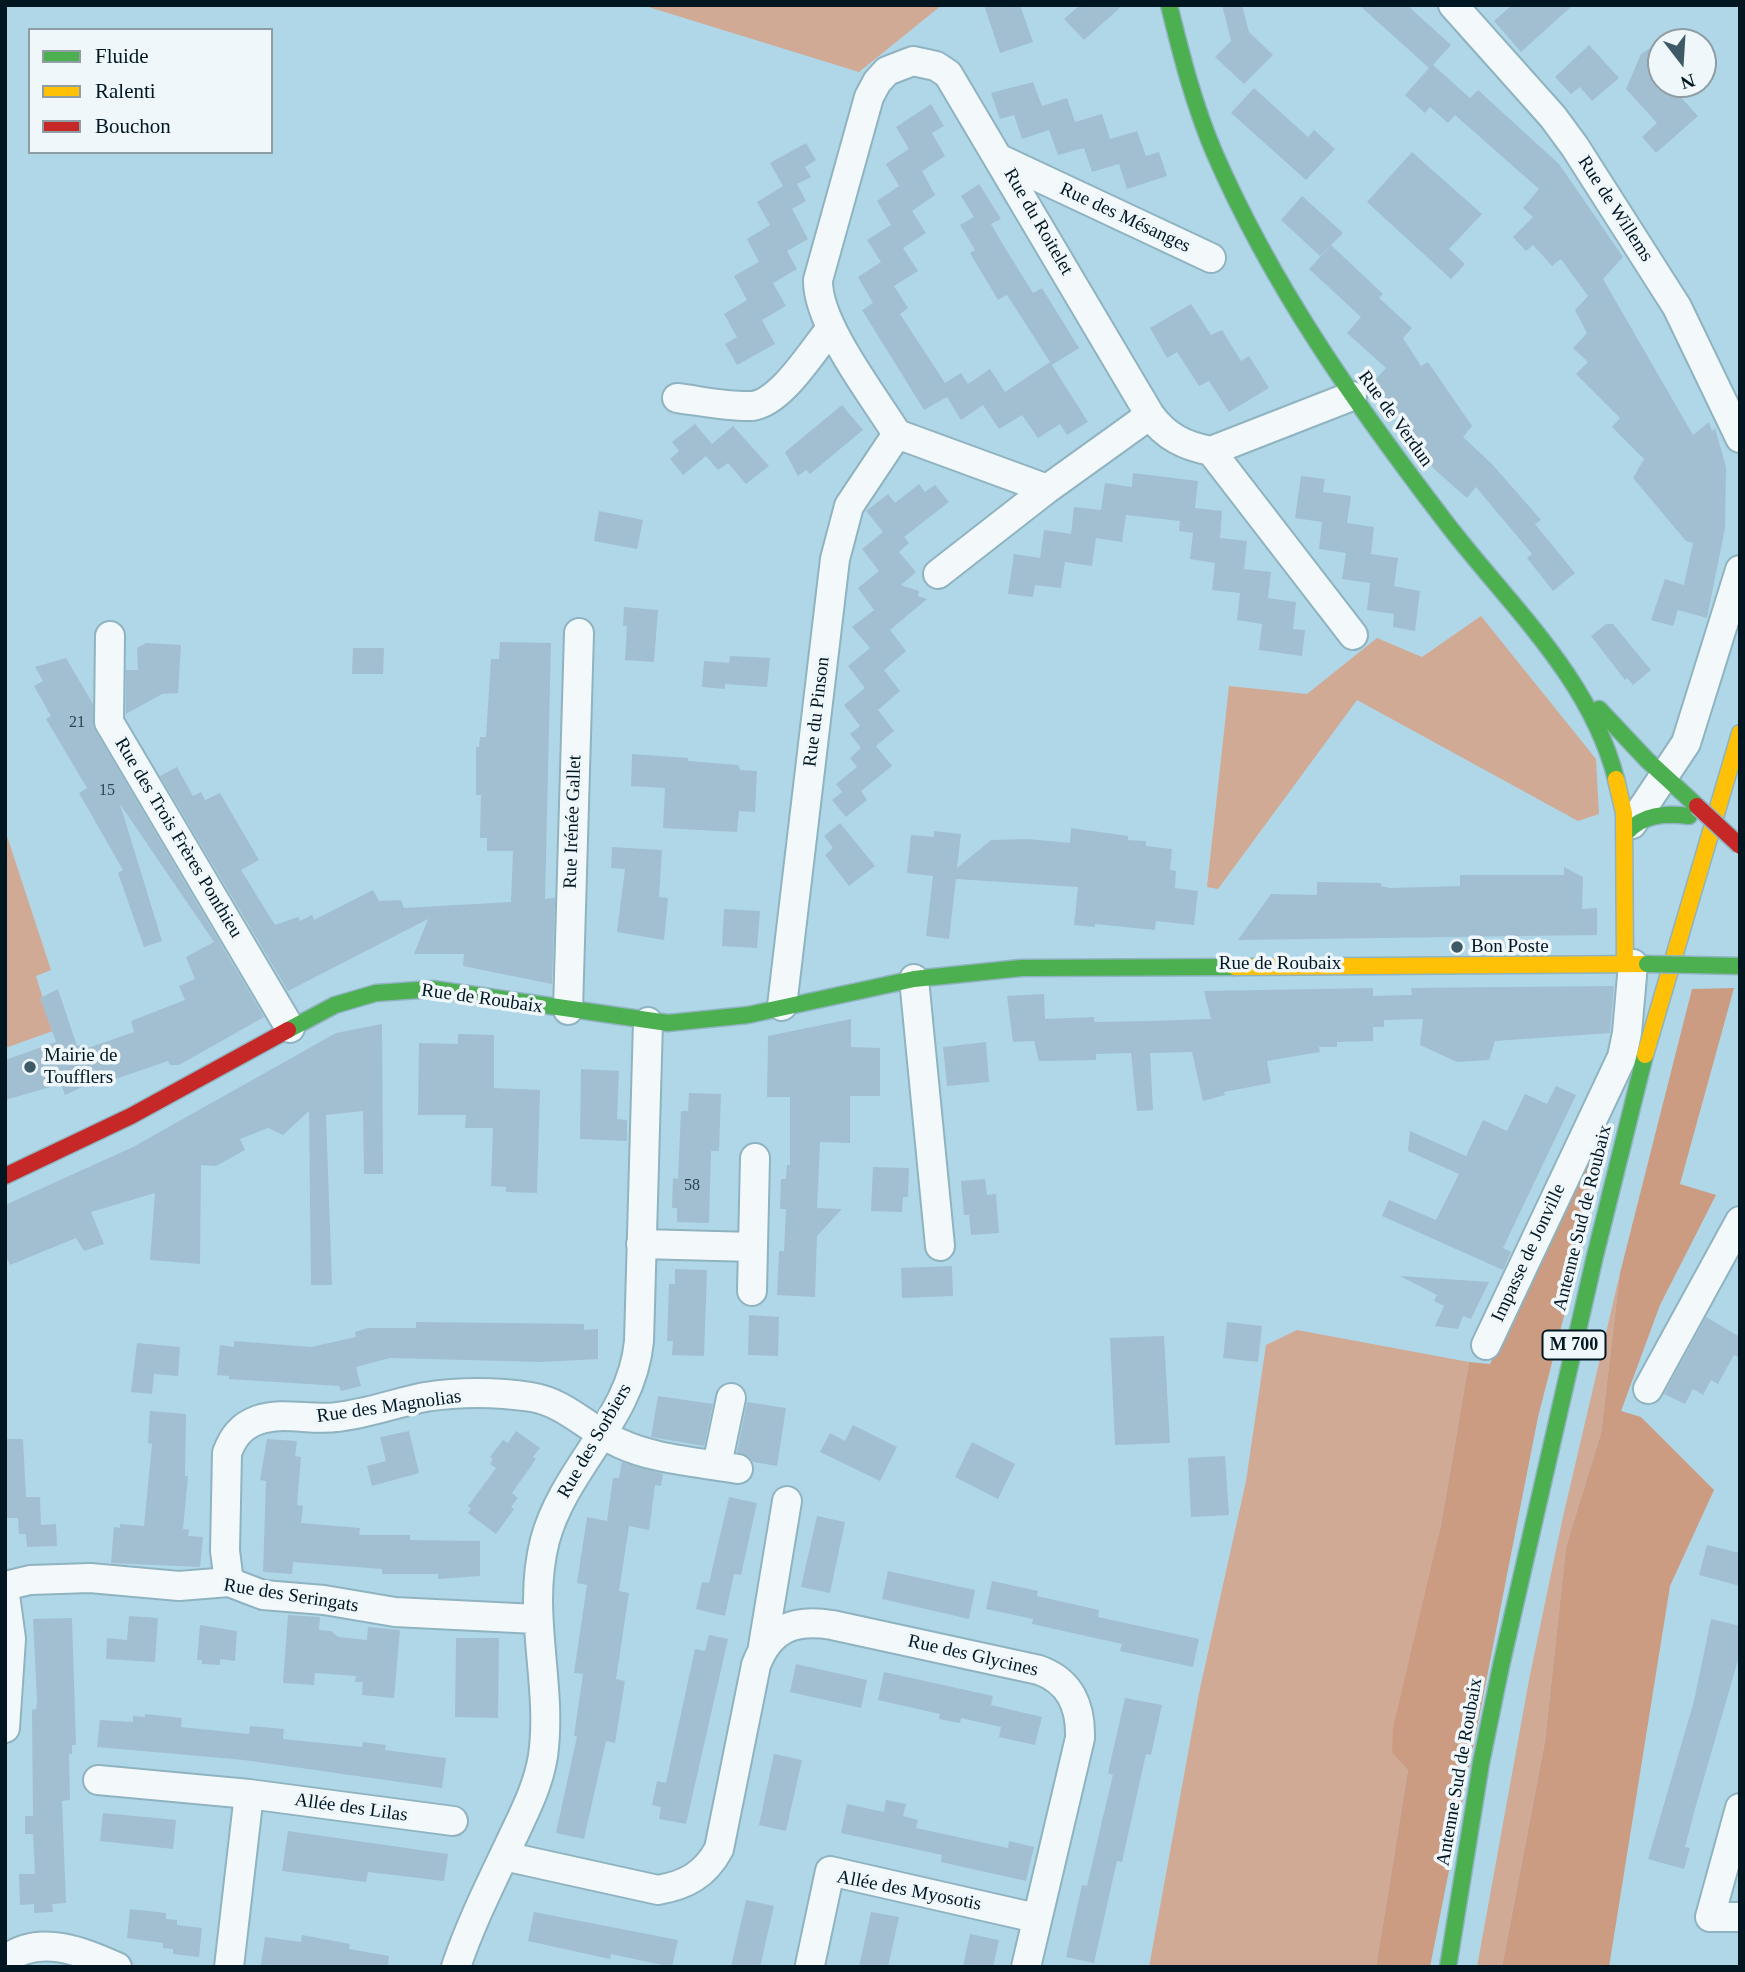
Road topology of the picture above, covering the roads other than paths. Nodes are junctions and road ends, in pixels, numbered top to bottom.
1 (1168, 5) edge
2 (1453, 5) edge
3 (1002, 160) junction
4 (1211, 258) dead end
5 (831, 327) junction
6 (1352, 396) junction
7 (677, 398) dead end
8 (1150, 415) junction
9 (897, 434) junction
10 (1740, 438) edge
11 (1212, 452) junction
12 (1047, 489) junction
13 (1740, 570) edge
14 (938, 574) dead end
15 (579, 634) dead end
16 (1353, 635) dead end
17 (110, 636) dead end
18 (1576, 684) junction
19 (1740, 733) edge
20 (1664, 777) junction
21 (1740, 790) edge
22 (1693, 811) junction
23 (1629, 828) junction
24 (1740, 846) edge
25 (1635, 964) junction
26 (1739, 965) edge
27 (914, 979) junction
28 (782, 1006) junction
29 (568, 1010) junction
30 (648, 1022) junction
31 (290, 1028) junction
32 (1664, 1048) dead end
33 (1650, 1103) dead end
34 (755, 1158) dead end
35 (5, 1176) edge
36 (1631, 1181) dead end
37 (1740, 1222) edge
38 (641, 1244) junction
39 (940, 1245) dead end
40 (753, 1247) junction
41 (1606, 1283) dead end
42 (752, 1291) dead end
43 (1486, 1345) dead end
44 (1648, 1389) dead end
45 (731, 1398) dead end
46 (603, 1434) junction
47 (787, 1501) dead end
48 (1541, 1568) dead end
49 (229, 1582) junction
50 (5, 1586) edge
51 (5, 1595) edge
52 (536, 1619) junction
53 (764, 1646) junction
54 (5, 1728) edge
55 (98, 1780) dead end
56 (249, 1794) junction
57 (1740, 1808) edge
58 (1490, 1815) dead end
59 (453, 1821) dead end
60 (503, 1856) junction
61 (1740, 1917) edge
62 (1036, 1918) junction
63 (7, 1956) edge
64 (810, 1965) dead end
65 (117, 1967) edge
66 (229, 1967) edge
67 (456, 1967) edge
68 (1026, 1967) edge
69 (1448, 1967) edge
70 (1465, 1967) edge

1 - 6 main road, Rue de Verdun
2 - 10 street, Rue de Willems
3 - 4 street, Rue des Mésanges
3 - 5 street, Rue du Roitelet
3 - 8 street, Rue du Roitelet
5 - 7 street
5 - 9 street
6 - 11 street
6 - 18 main road, Rue de Verdun
8 - 11 street, Rue du Roitelet
8 - 12 street
9 - 12 street
9 - 28 street, Rue du Pinson
11 - 16 street
12 - 14 street
13 - 20 street
15 - 29 street, Rue Irénée Gallet
17 - 31 street, Rue des Trois Frères Ponthieu
18 - 20 main road
18 - 23 main road, Rue de Verdun
19 - 69 main road, Antenne Sud de Roubaix / M 700
20 - 22 main road
20 - 23 street
21 - 32 main road
22 - 23 main road
22 - 24 main road, bridge
23 - 25 main road
25 - 26 main road, Rue de Roubaix, bridge
25 - 27 main road, Rue de Roubaix
25 - 43 street, Impasse de Jonville
27 - 28 main road, Rue de Roubaix
27 - 39 street
28 - 30 main road, Rue de Roubaix
29 - 30 main road, Rue de Roubaix
29 - 31 main road, Rue de Roubaix
30 - 38 street, Rue des Sorbiers
31 - 35 main road, Rue de Roubaix
33 - 36 main road, Antenne Sud de Roubaix
34 - 40 street
37 - 44 street
38 - 40 street
38 - 46 street, Rue des Sorbiers
40 - 42 street
41 - 48 main road, Antenne Sud de Roubaix / M 700
45 - 46 street, Rue des Magnolias
46 - 49 street, Rue des Magnolias
46 - 52 street, Rue des Sorbiers
47 - 53 street
49 - 50 street, Rue des Seringats
49 - 52 street, Rue des Seringats
51 - 54 street
52 - 60 street, Rue des Sorbiers
53 - 60 street
53 - 62 street, Rue des Glycines
55 - 56 street, Allée des Lilas
56 - 59 street, Allée des Lilas
56 - 66 street
57 - 61 street
58 - 70 main road, Antenne Sud de Roubaix
60 - 67 street, Rue des Sorbiers
62 - 64 street, Allée des Myosotis
62 - 68 street, Rue des Glycines
63 - 65 street

